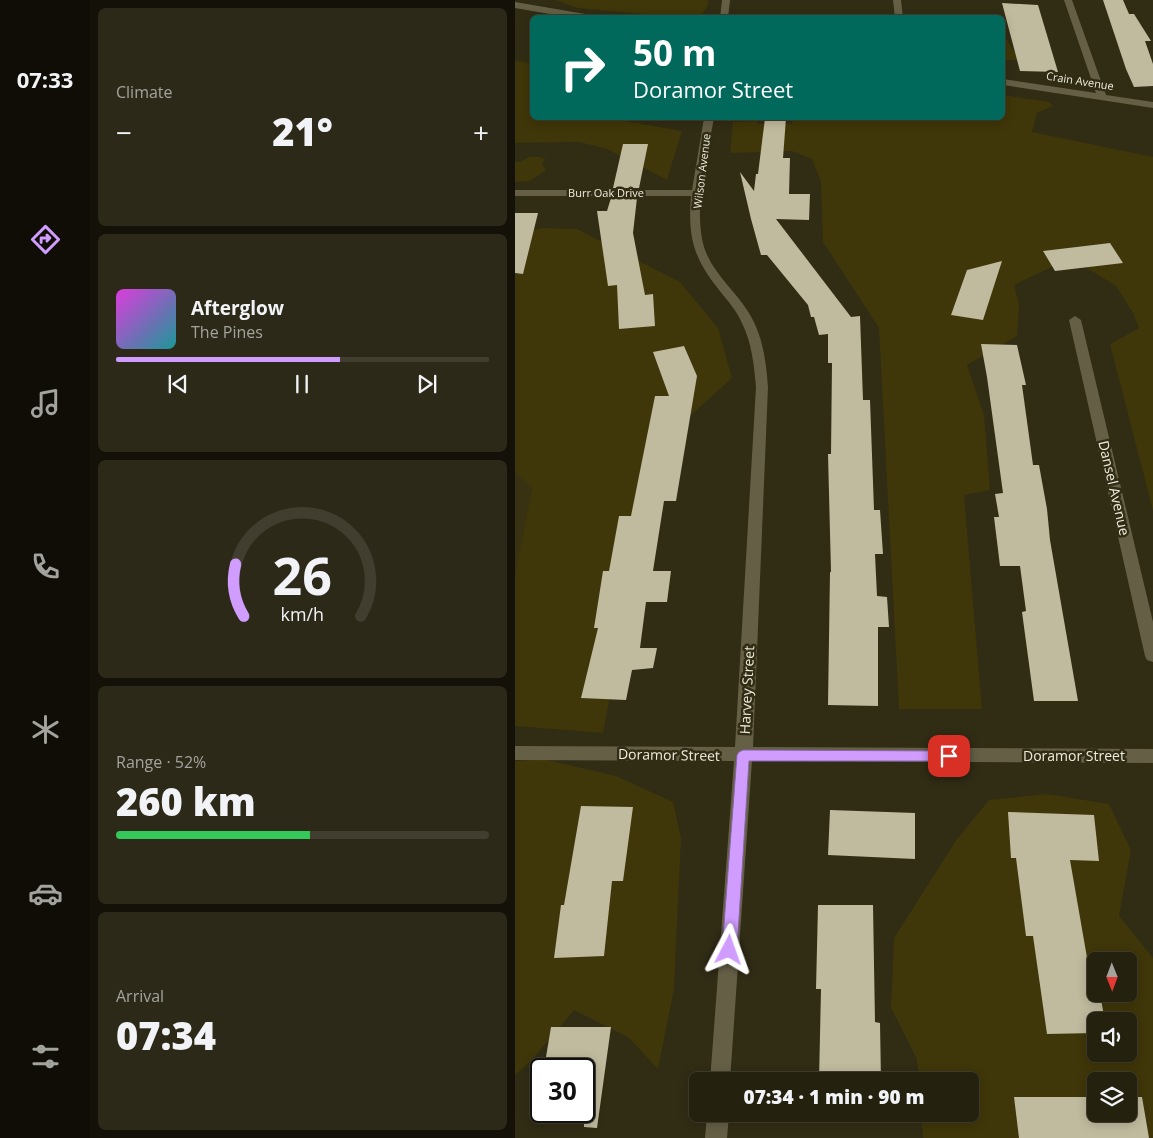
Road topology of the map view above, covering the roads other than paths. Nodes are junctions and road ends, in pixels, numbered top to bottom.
1 (726, 0) edge
2 (897, 0) edge
3 (1069, 0) edge
4 (515, 5) edge
5 (573, 15) edge
6 (724, 15) edge
7 (899, 15) edge
8 (1005, 82) edge
9 (1102, 97) junction
10 (1153, 105) edge
11 (709, 120) edge
12 (515, 193) edge
13 (697, 193) junction
14 (1075, 320) dead end
15 (762, 387) joint
16 (1153, 656) edge
17 (515, 753) edge
18 (743, 755) junction
19 (1153, 756) edge
20 (721, 1072) edge
21 (717, 1122) edge
22 (716, 1138) edge

1 - 6 street
2 - 7 street
3 - 9 street
4 - 5 street
8 - 9 street, Crain Avenue
9 - 10 street, Crain Avenue
11 - 13 street, Wilson Avenue
12 - 13 street, Burr Oak Drive
13 - 15 street, Wilson Avenue
14 - 16 street, Dansel Avenue
15 - 18 street, Harvey Street
17 - 18 street, Doramor Street
18 - 19 street, Doramor Street
18 - 20 street, Harvey Street
21 - 22 street

